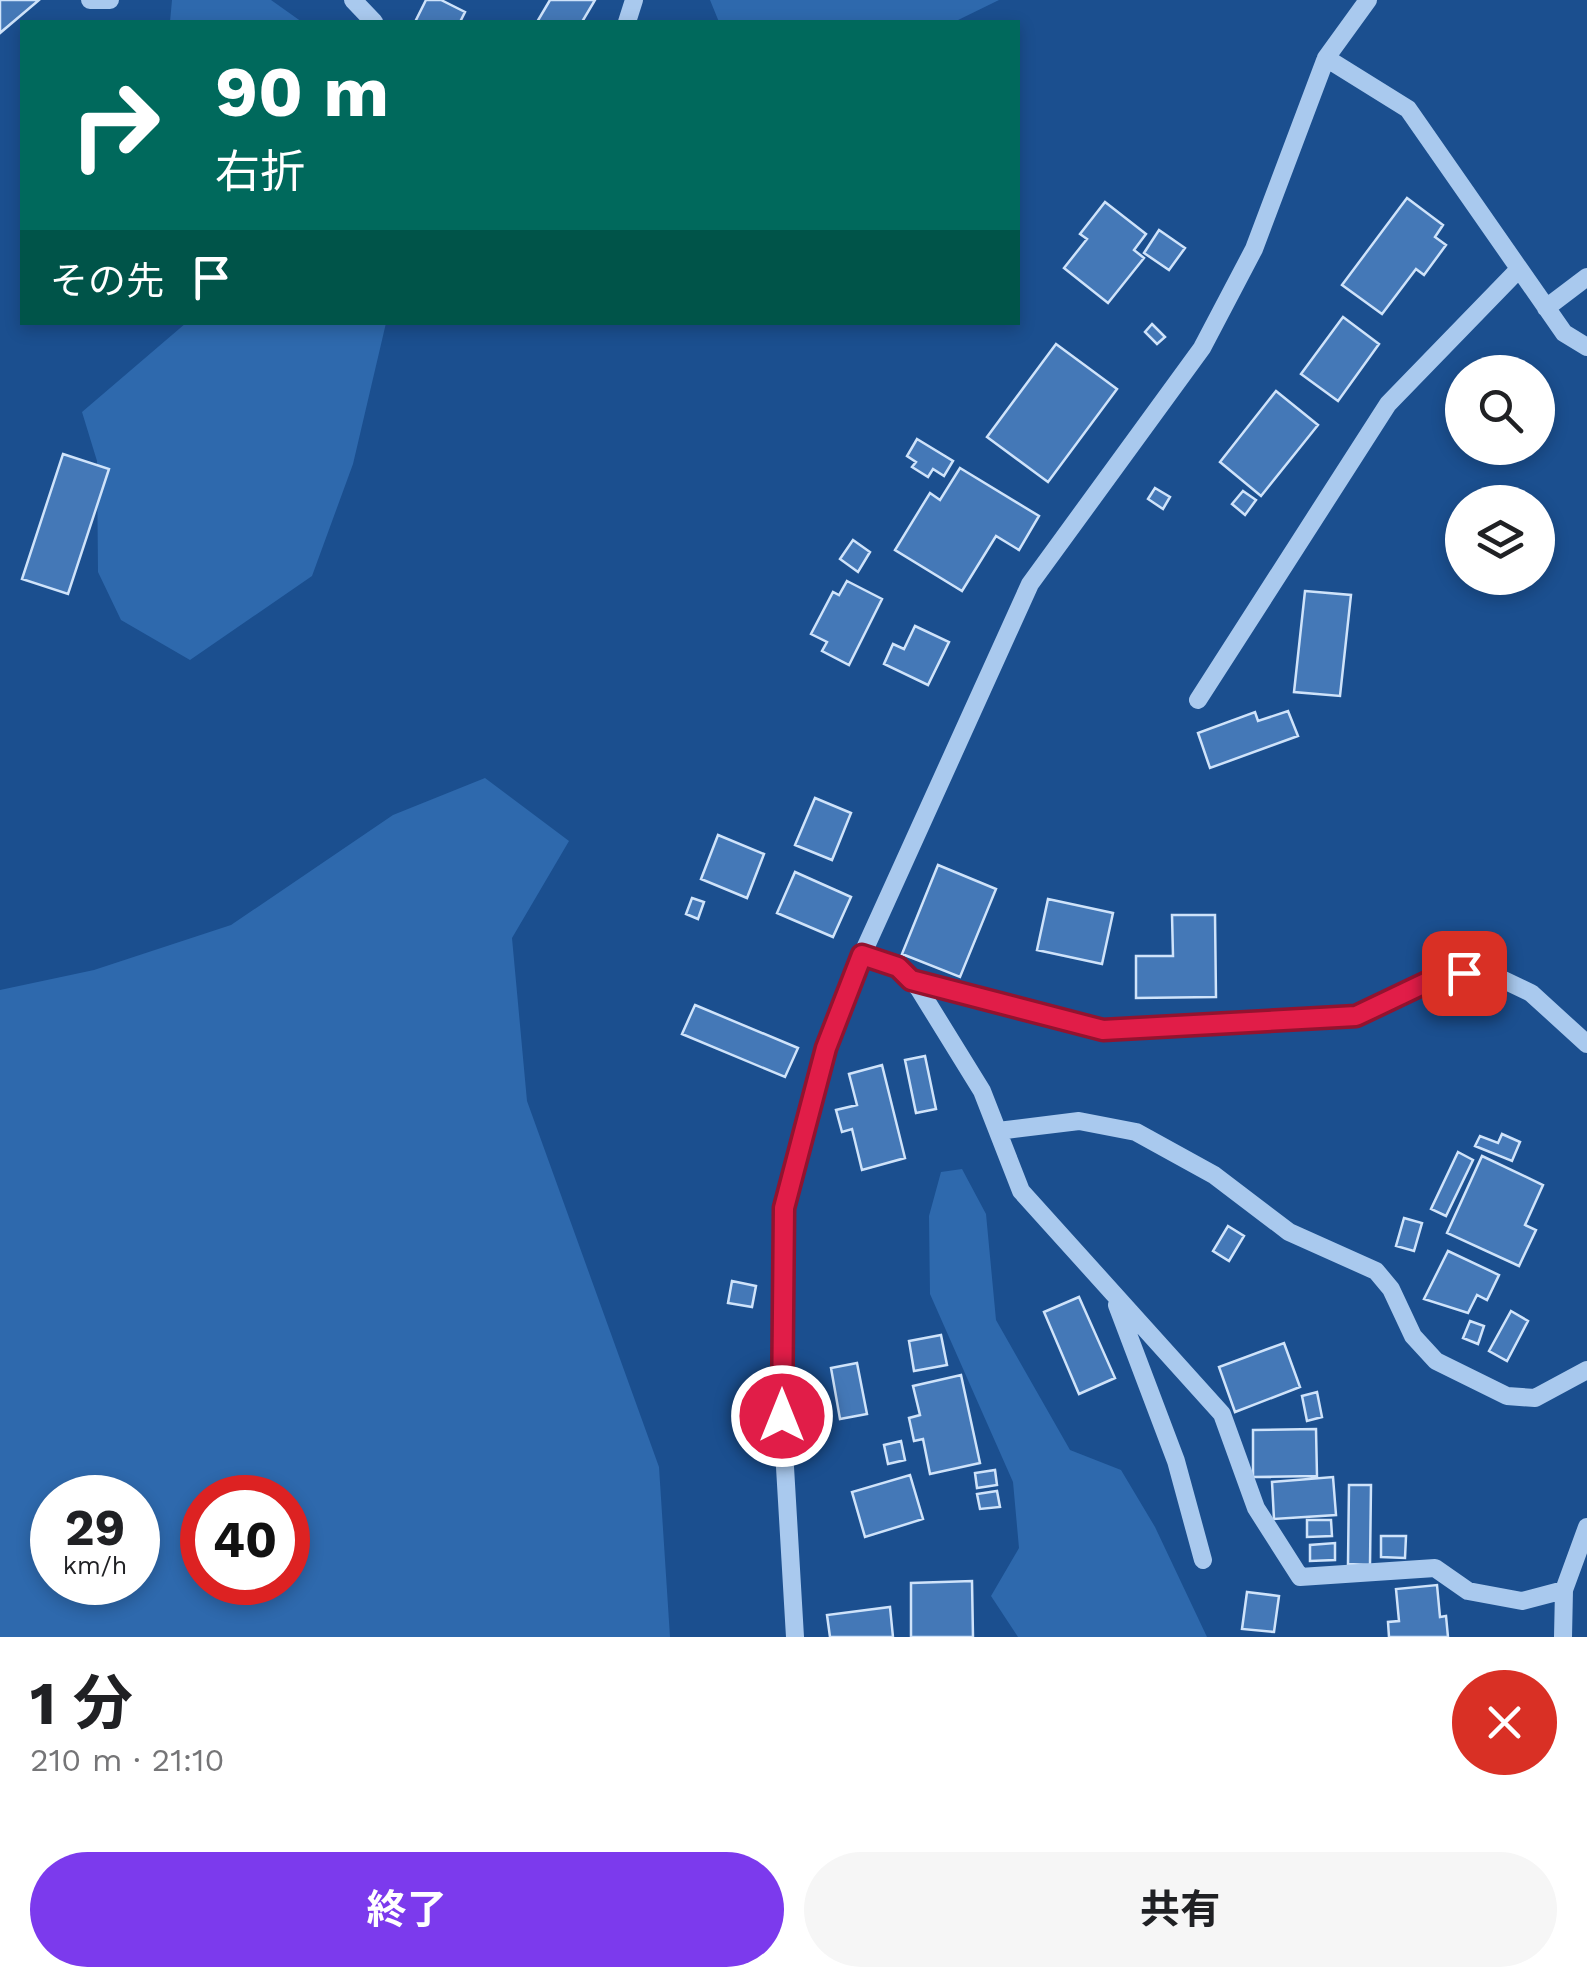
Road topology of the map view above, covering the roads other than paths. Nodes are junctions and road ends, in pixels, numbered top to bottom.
1 (90, 0) edge
2 (110, 0) edge
3 (353, 0) edge
4 (1368, 0) edge
5 (372, 20) edge
6 (1326, 58) junction
7 (1519, 269) junction
8 (1587, 277) edge
9 (1546, 308) junction
10 (1587, 346) edge
11 (1198, 700) dead end
12 (862, 955) junction
13 (911, 980) junction
14 (1587, 1044) edge
15 (998, 1132) junction
16 (1112, 1292) junction
17 (1587, 1370) edge
18 (1587, 1527) edge
19 (1203, 1560) dead end
20 (1564, 1590) junction
21 (796, 1637) edge
22 (1563, 1637) edge

1 - 2 street
3 - 5 street
4 - 6 street
6 - 7 street
6 - 12 street
7 - 9 street
7 - 11 street
8 - 9 street
9 - 10 street
12 - 13 street
12 - 21 street
13 - 14 street
13 - 15 street
15 - 16 street
15 - 17 street
16 - 19 street
16 - 20 street
18 - 20 street
20 - 22 street

